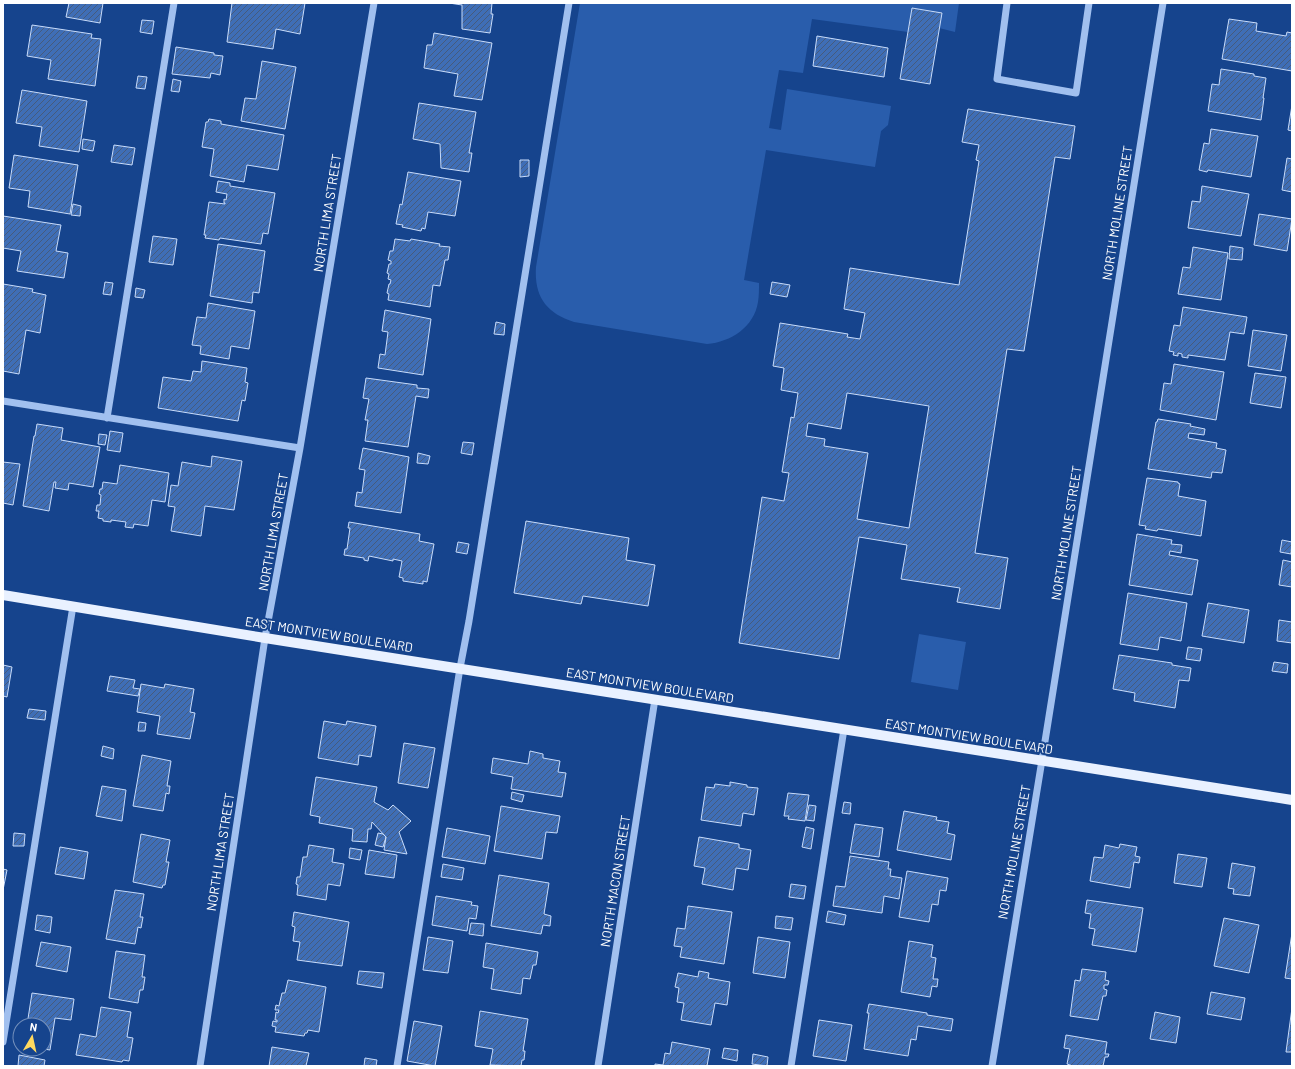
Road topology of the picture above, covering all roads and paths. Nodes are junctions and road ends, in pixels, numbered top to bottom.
1 (174, 3) edge
2 (374, 3) edge
3 (569, 3) edge
4 (1007, 3) edge
5 (1089, 3) edge
6 (1163, 3) edge
7 (3, 401) edge
8 (107, 418) junction
9 (300, 448) junction
10 (3, 595) edge
11 (73, 606) junction
12 (265, 638) junction
13 (460, 668) junction
14 (655, 699) junction
15 (844, 729) junction
16 (1042, 760) junction
17 (1292, 800) edge
18 (3, 1042) edge
19 (200, 1066) edge
20 (397, 1066) edge
21 (598, 1066) edge
22 (791, 1066) edge
23 (992, 1066) edge

1 - 8 street
2 - 9 street, NORTH LIMA STREET
3 - 13 street
4 - 5 street
6 - 16 street, NORTH MOLINE STREET
7 - 8 street
8 - 9 street
9 - 12 street, NORTH LIMA STREET
10 - 11 main road, EAST MONTVIEW BOULEVARD
11 - 12 main road, EAST MONTVIEW BOULEVARD
11 - 18 street
12 - 13 main road, EAST MONTVIEW BOULEVARD
12 - 19 street, NORTH LIMA STREET
13 - 14 main road, EAST MONTVIEW BOULEVARD
13 - 20 street
14 - 15 main road, EAST MONTVIEW BOULEVARD
14 - 21 street, NORTH MACON STREET
15 - 16 main road, EAST MONTVIEW BOULEVARD
15 - 22 street
16 - 17 main road, EAST MONTVIEW BOULEVARD
16 - 23 street, NORTH MOLINE STREET

